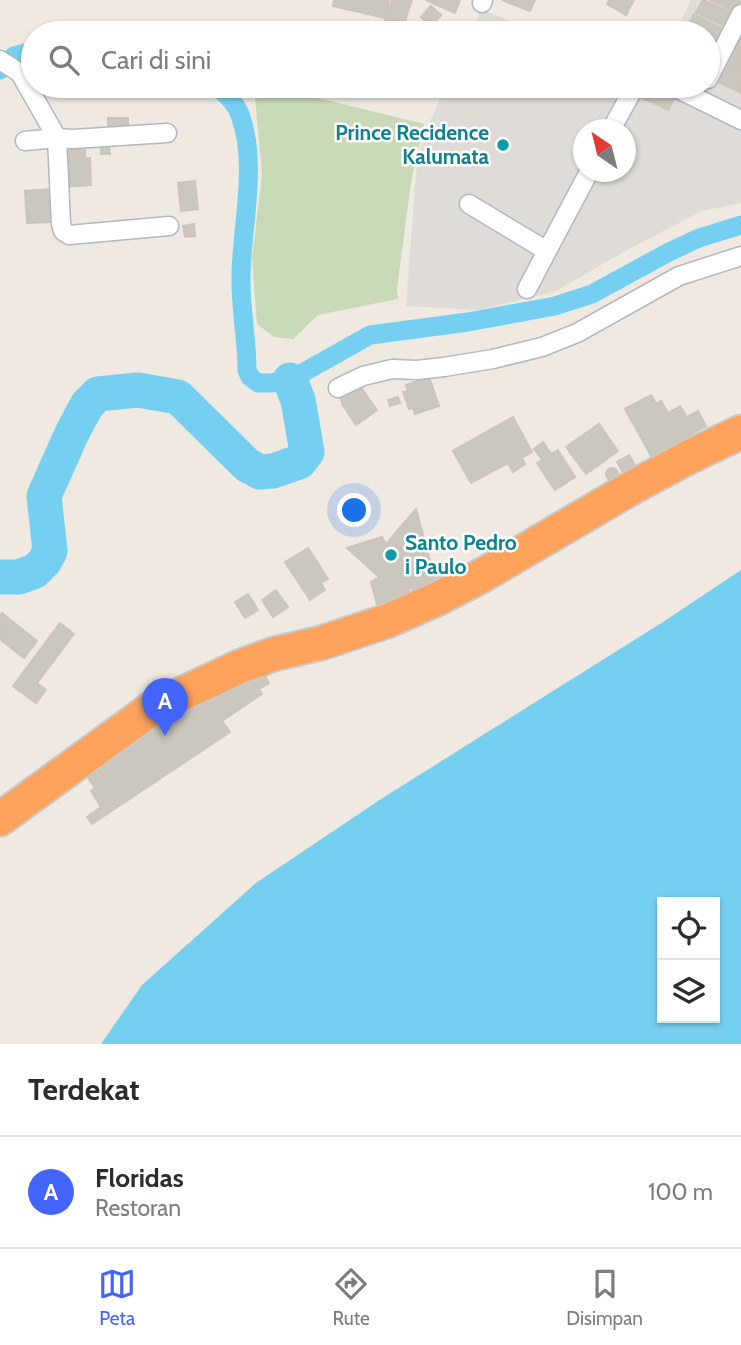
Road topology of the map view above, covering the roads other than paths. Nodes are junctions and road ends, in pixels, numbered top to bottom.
1 (741, 14) edge
2 (720, 55) edge
3 (34, 98) edge
4 (628, 98) edge
5 (710, 98) edge
6 (617, 119) edge
7 (741, 120) edge
8 (167, 133) dead end
9 (57, 138) junction
10 (25, 141) dead end
11 (584, 182) edge
12 (469, 204) dead end
13 (169, 226) dead end
14 (547, 251) junction
15 (741, 256) edge
16 (527, 289) dead end
17 (338, 388) dead end
18 (741, 432) edge
19 (0, 819) edge

1 - 2 street
3 - 9 street
4 - 6 street
5 - 7 street
8 - 9 street
9 - 10 street
9 - 13 street
11 - 14 street
12 - 14 street
14 - 16 street
15 - 17 street
18 - 19 highway

